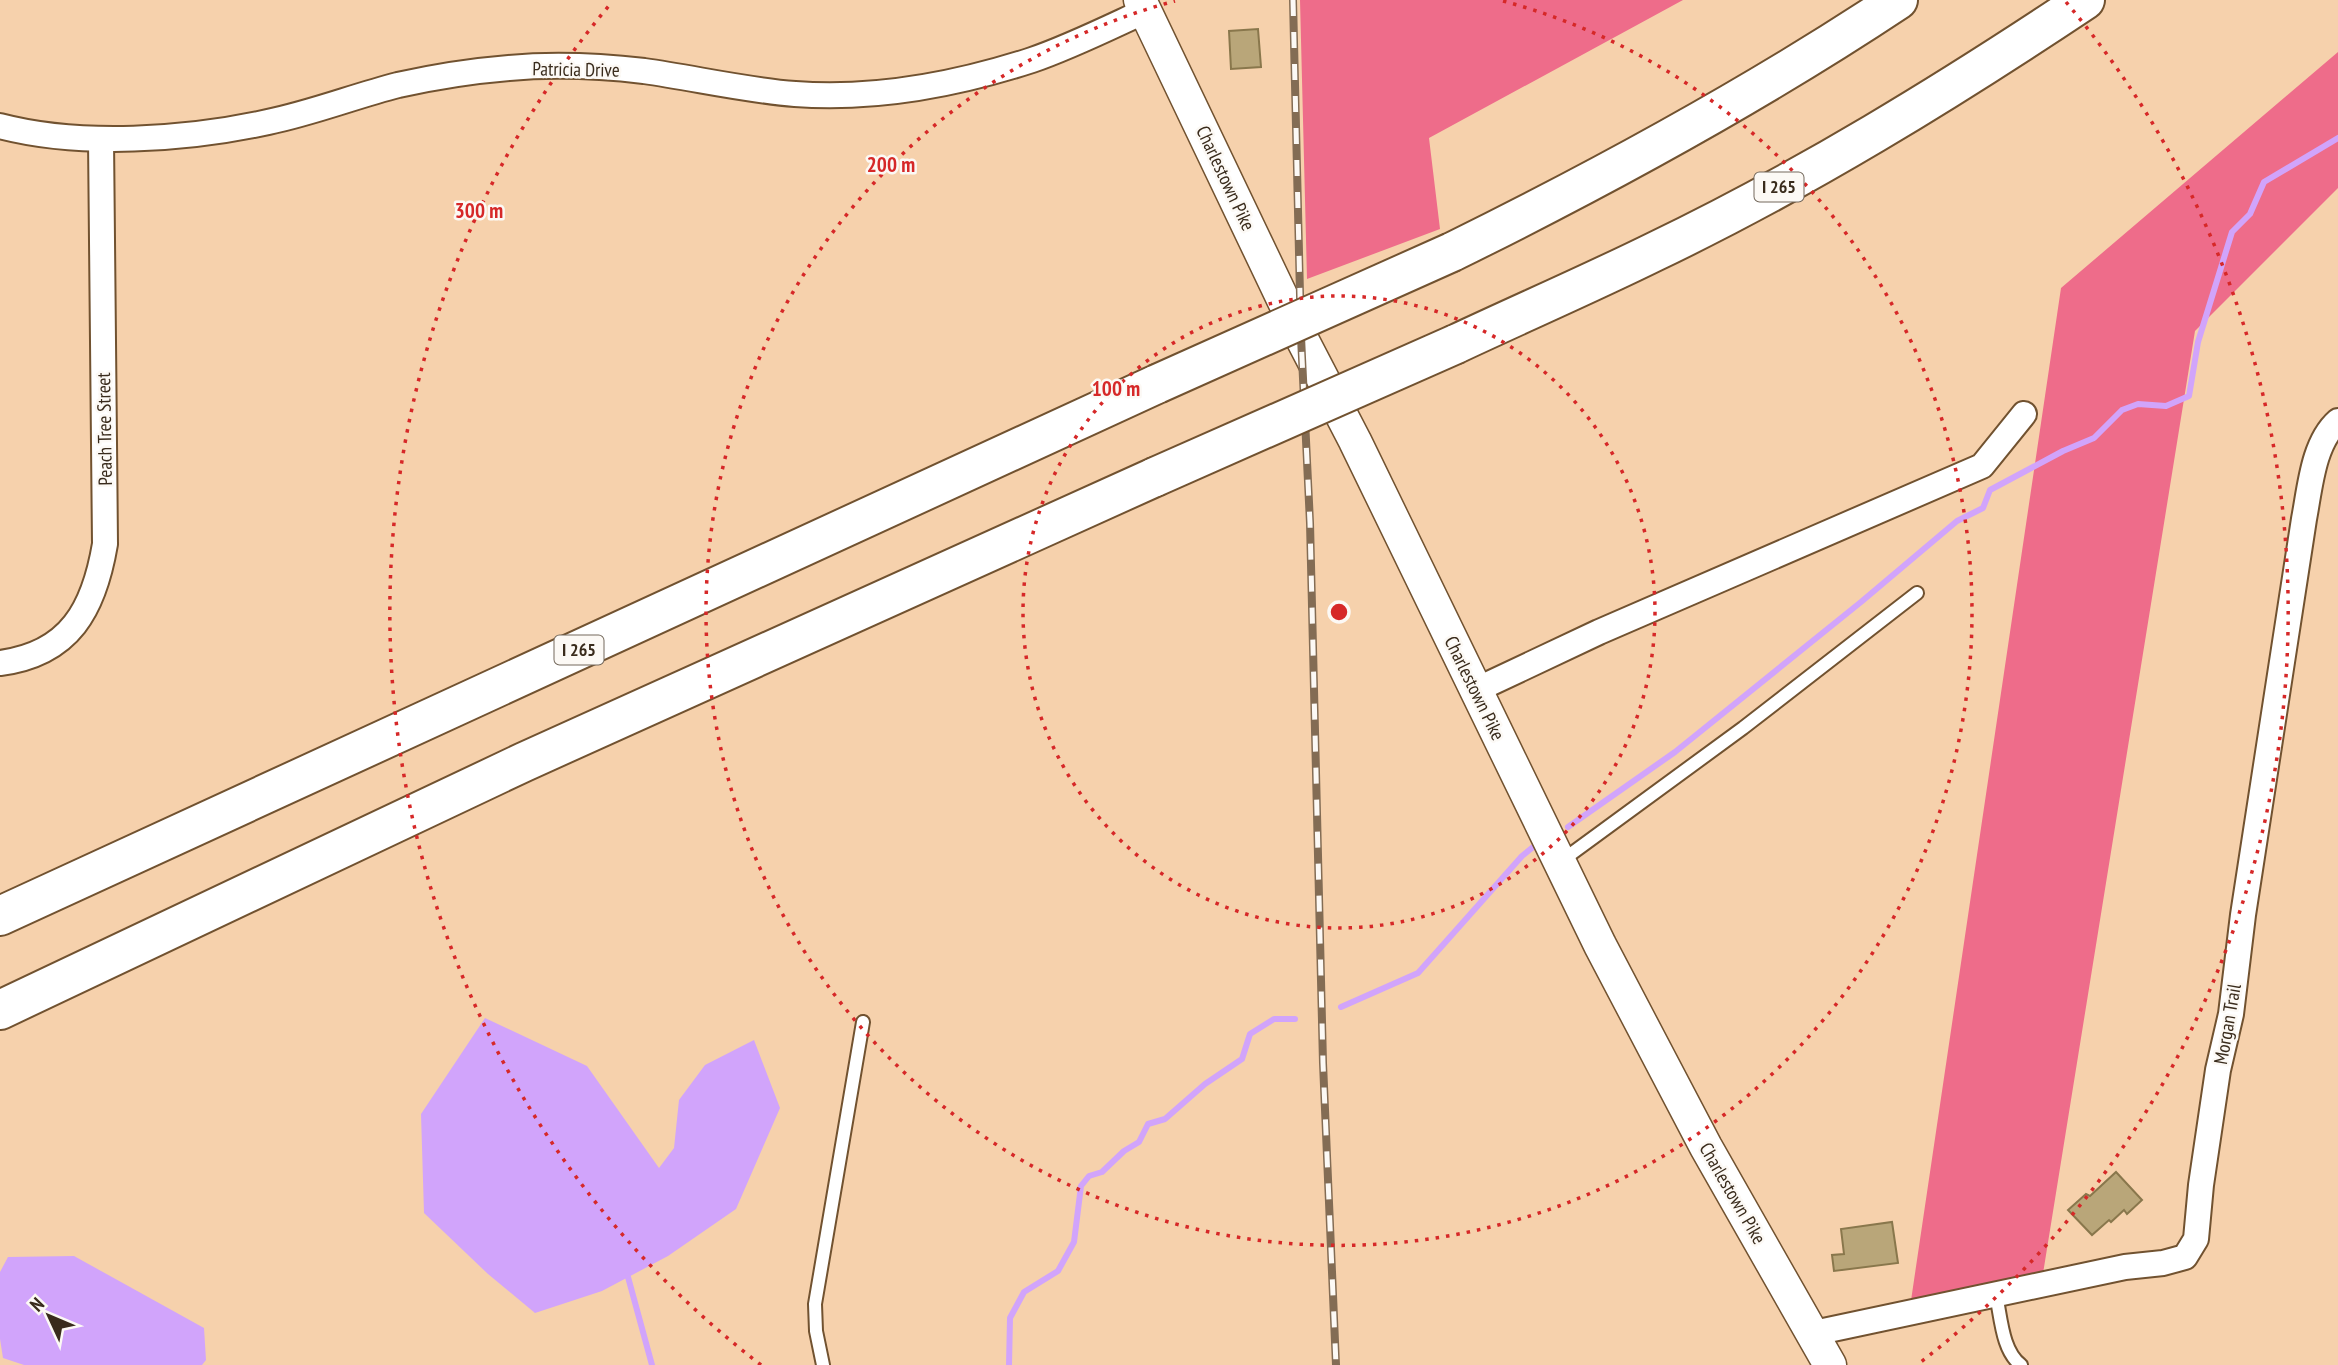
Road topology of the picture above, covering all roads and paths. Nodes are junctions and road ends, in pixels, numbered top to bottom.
1 (1898, 0) edge
2 (2085, 0) edge
3 (1143, 6) edge
4 (0, 126) edge
5 (101, 139) junction
6 (2024, 414) dead end
7 (2338, 421) edge
8 (1917, 593) dead end
9 (0, 663) edge
10 (1476, 690) junction
11 (1560, 862) junction
12 (0, 916) edge
13 (0, 1010) edge
14 (863, 1022) dead end
15 (1996, 1295) junction
16 (1814, 1333) junction
17 (822, 1365) edge
18 (1830, 1365) edge
19 (2021, 1365) edge

1 - 12 highway, I 265, bridge
2 - 13 highway, I 265, bridge
3 - 5 street, Patricia Drive
3 - 10 street, Charlestown Pike
4 - 5 street, Patricia Drive
5 - 9 street, Peach Tree Street
6 - 10 street
7 - 15 street, Morgan Trail
8 - 11 lane
10 - 11 street, Charlestown Pike
11 - 16 street, Charlestown Pike
14 - 17 lane
15 - 16 street, Morgan Trail
15 - 19 lane
16 - 18 street, Charlestown Pike

